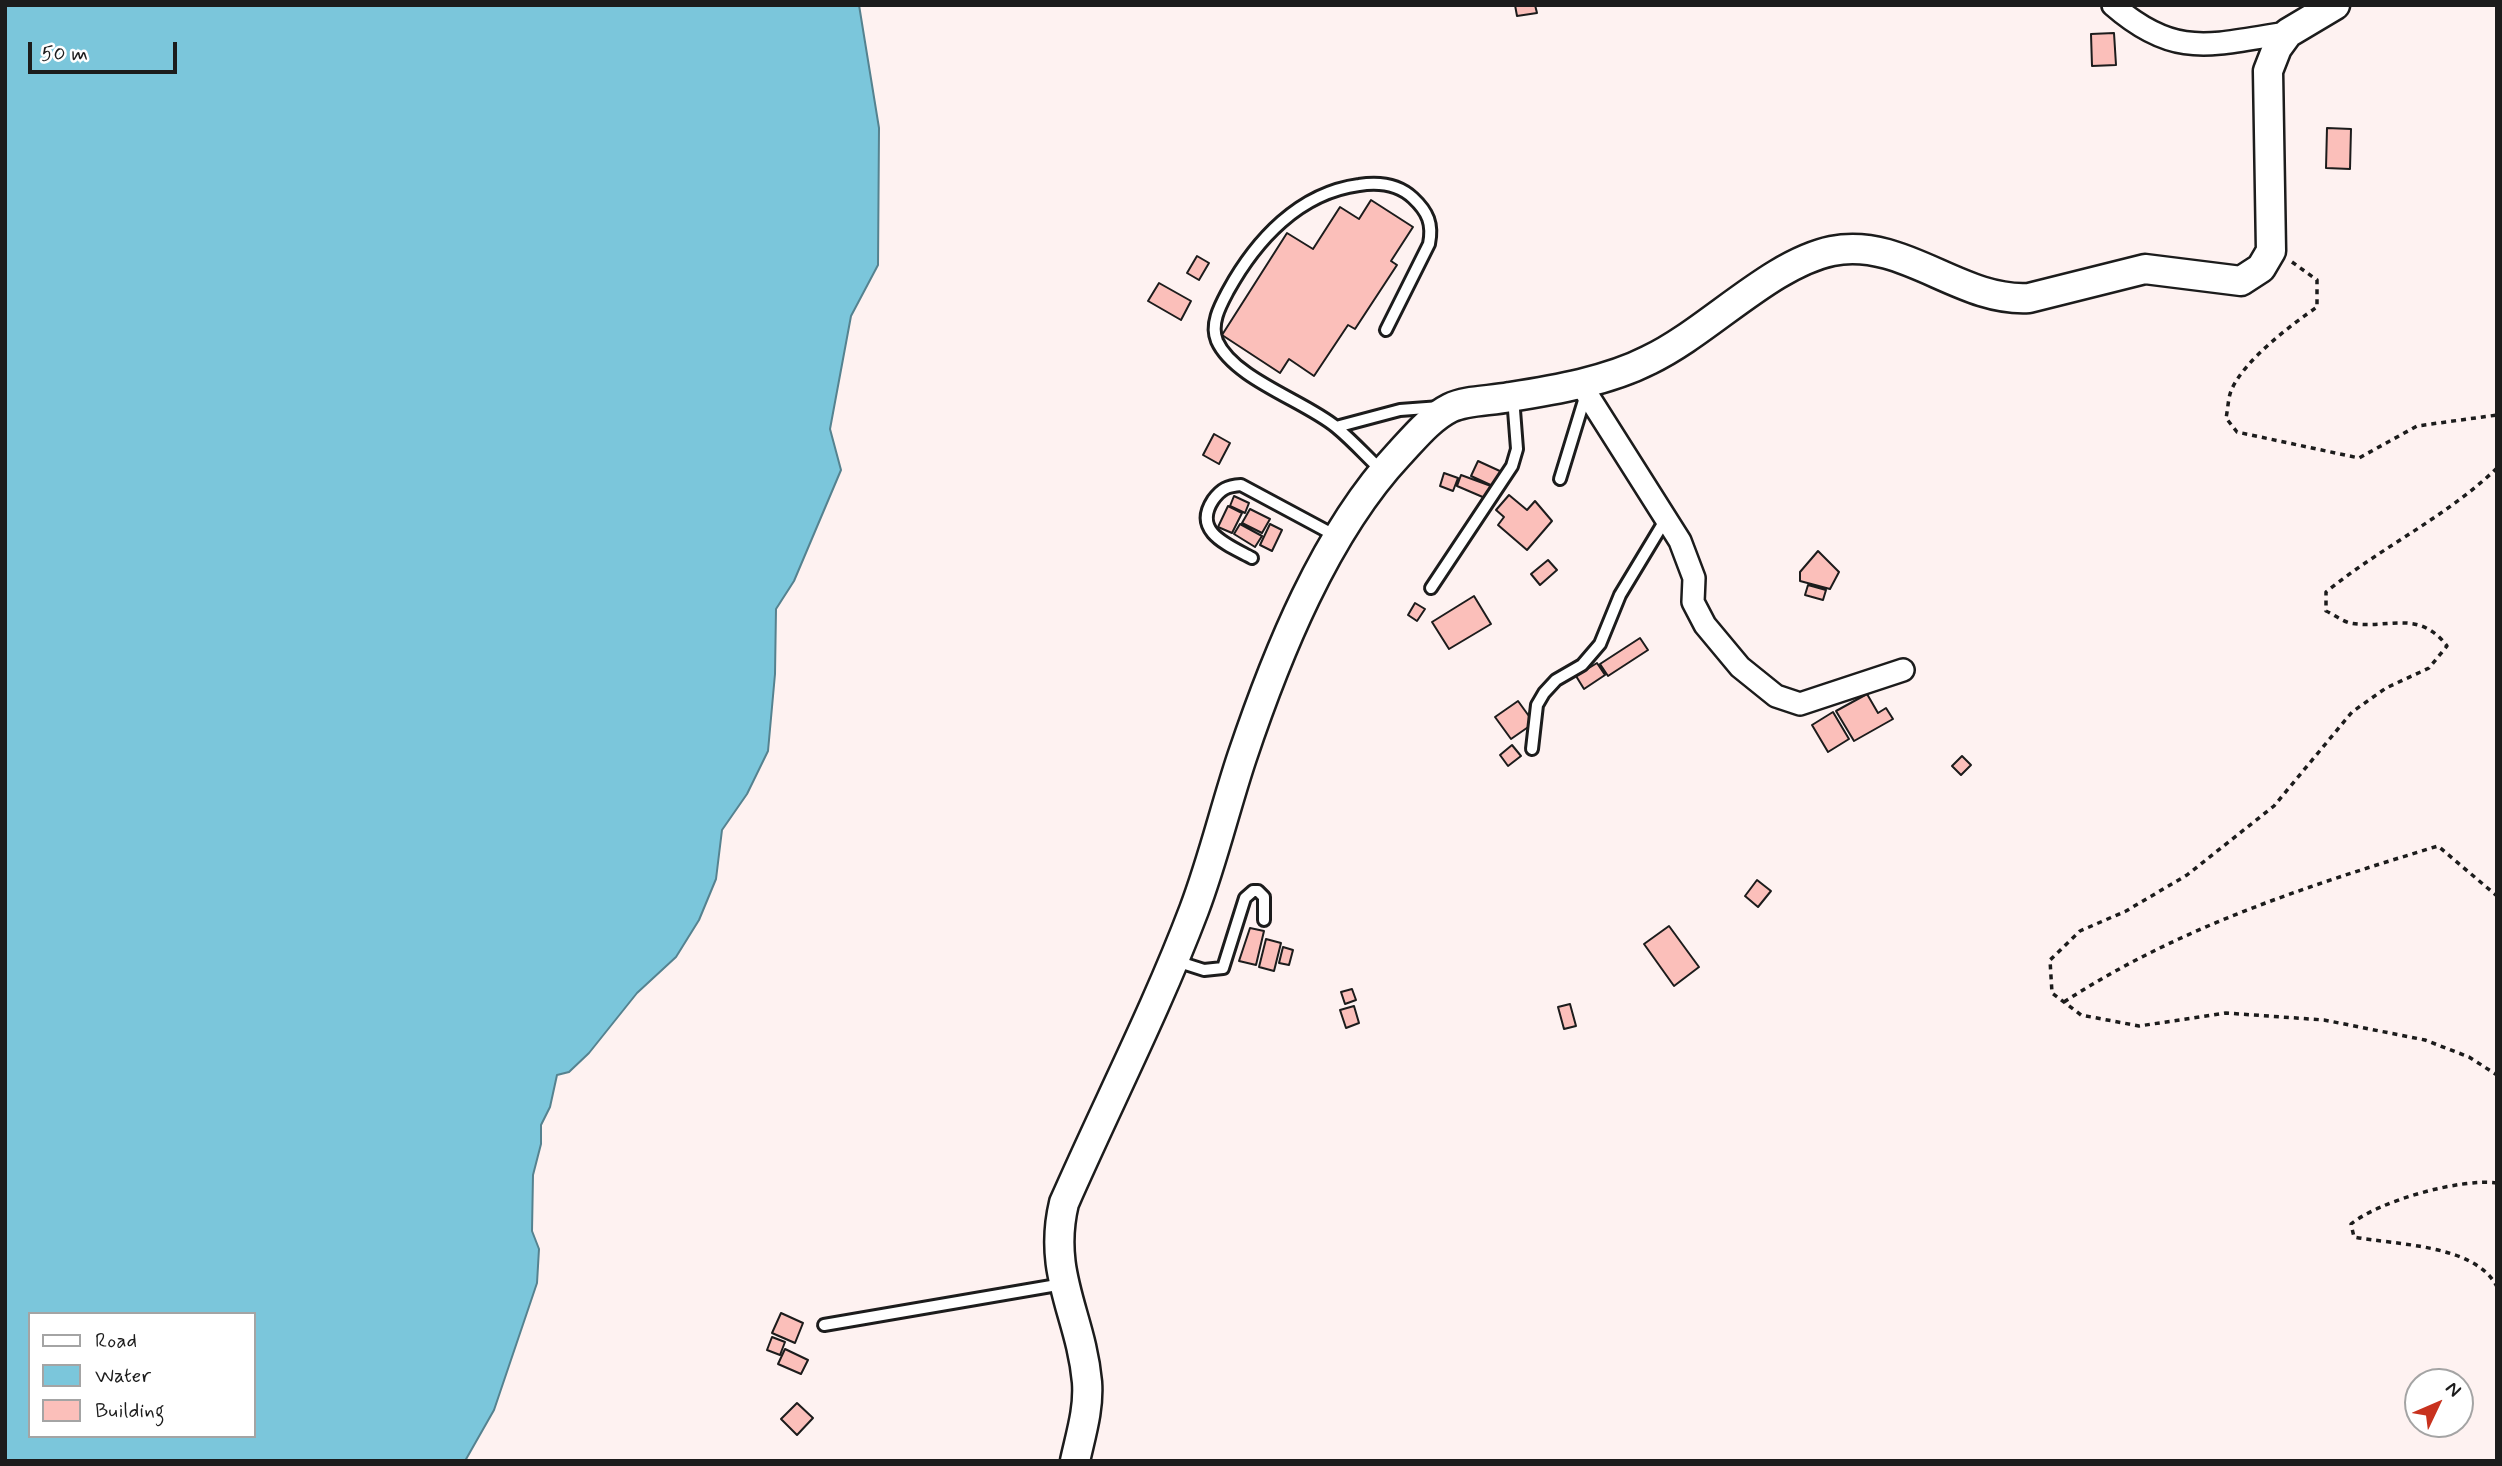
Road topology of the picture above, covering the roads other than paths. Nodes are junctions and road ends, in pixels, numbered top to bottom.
1 (2113, 5) edge
2 (2335, 5) edge
3 (2288, 33) junction
4 (1386, 330) dead end
5 (1583, 388) junction
6 (1513, 397) junction
7 (1452, 407) junction
8 (1336, 427) junction
9 (1382, 471) junction
10 (1559, 479) dead end
11 (1667, 517) junction
12 (1339, 537) junction
13 (1252, 558) dead end
14 (1431, 588) dead end
15 (1903, 670) dead end
16 (1532, 749) dead end
17 (1264, 920) dead end
18 (1174, 961) junction
19 (1063, 1284) junction
20 (824, 1325) dead end
21 (1075, 1461) edge

1 - 3 street
2 - 3 street
3 - 5 street
4 - 8 lane
5 - 6 street
5 - 10 lane
5 - 11 street
6 - 7 street
6 - 14 lane
7 - 8 lane
7 - 9 street
8 - 9 lane
9 - 12 street
11 - 15 street
11 - 16 lane
12 - 13 lane
12 - 18 street
17 - 18 lane
18 - 19 street
19 - 20 lane
19 - 21 street

